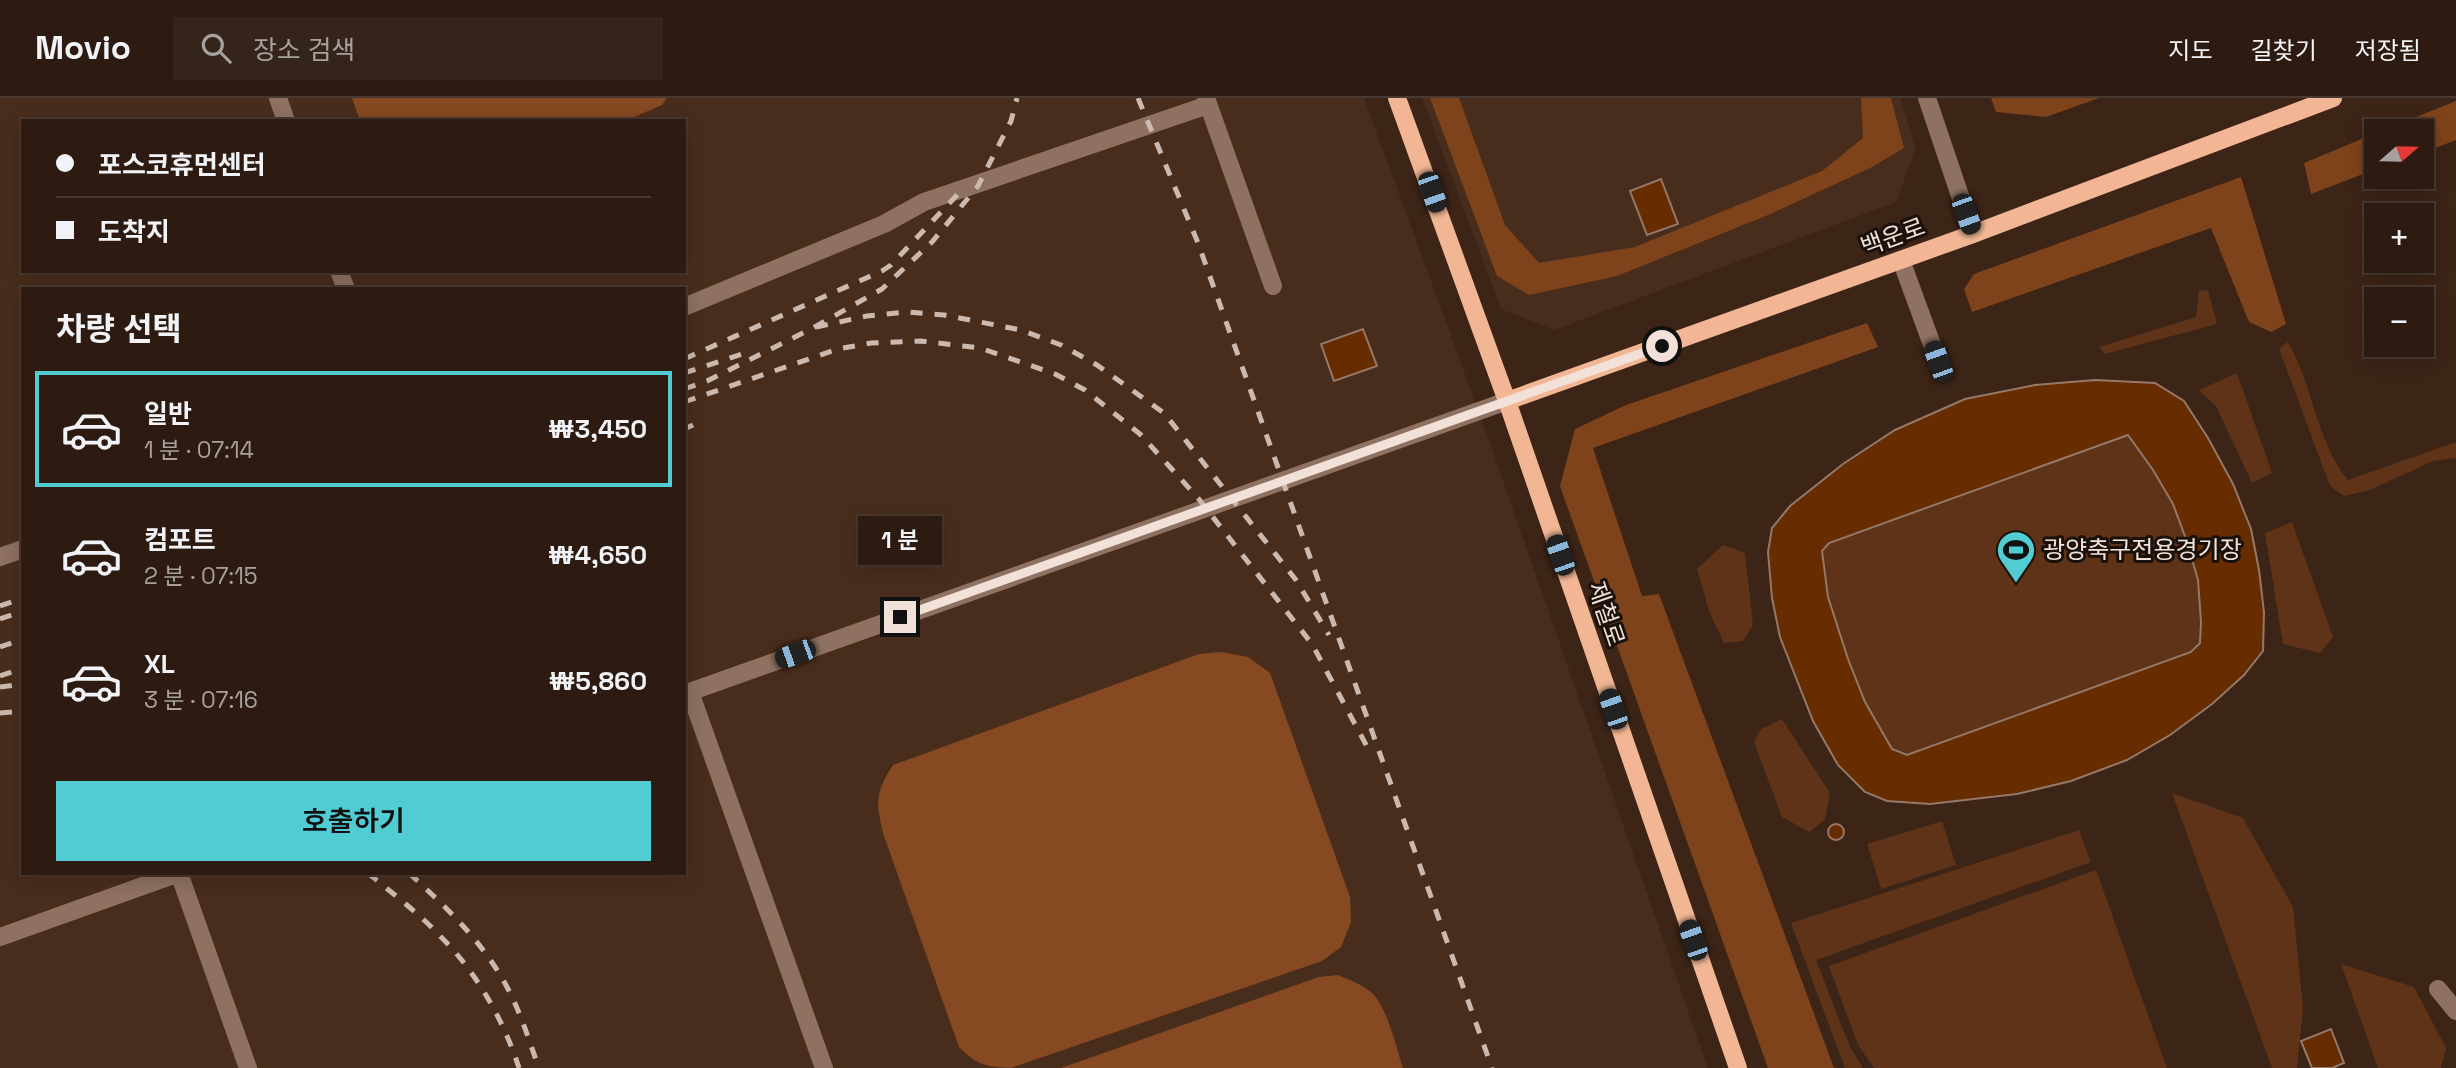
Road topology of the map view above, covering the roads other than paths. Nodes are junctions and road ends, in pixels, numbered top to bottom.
1 (278, 98) edge
2 (1397, 98) edge
3 (1927, 98) edge
4 (2333, 98) edge
5 (1207, 101) edge
6 (285, 119) edge
7 (1973, 234) junction
8 (1901, 260) junction
9 (1273, 286) dead end
10 (686, 306) edge
11 (1938, 361) dead end
12 (1507, 401) junction
13 (21, 550) edge
14 (0, 557) edge
15 (687, 693) edge
16 (173, 875) edge
17 (180, 875) edge
18 (0, 937) edge
19 (2438, 989) dead end
20 (2456, 1011) edge
21 (248, 1068) edge
22 (824, 1068) edge
23 (1738, 1068) edge

1 - 6 street
2 - 12 main road, 제철로
3 - 7 street
4 - 7 main road, 백운로
5 - 9 street
5 - 10 street
7 - 8 main road, 백운로
8 - 11 street
8 - 12 main road, 백운로
12 - 15 street
12 - 23 main road, 제철로
13 - 14 street
15 - 22 street
16 - 18 street
17 - 21 street
19 - 20 street

